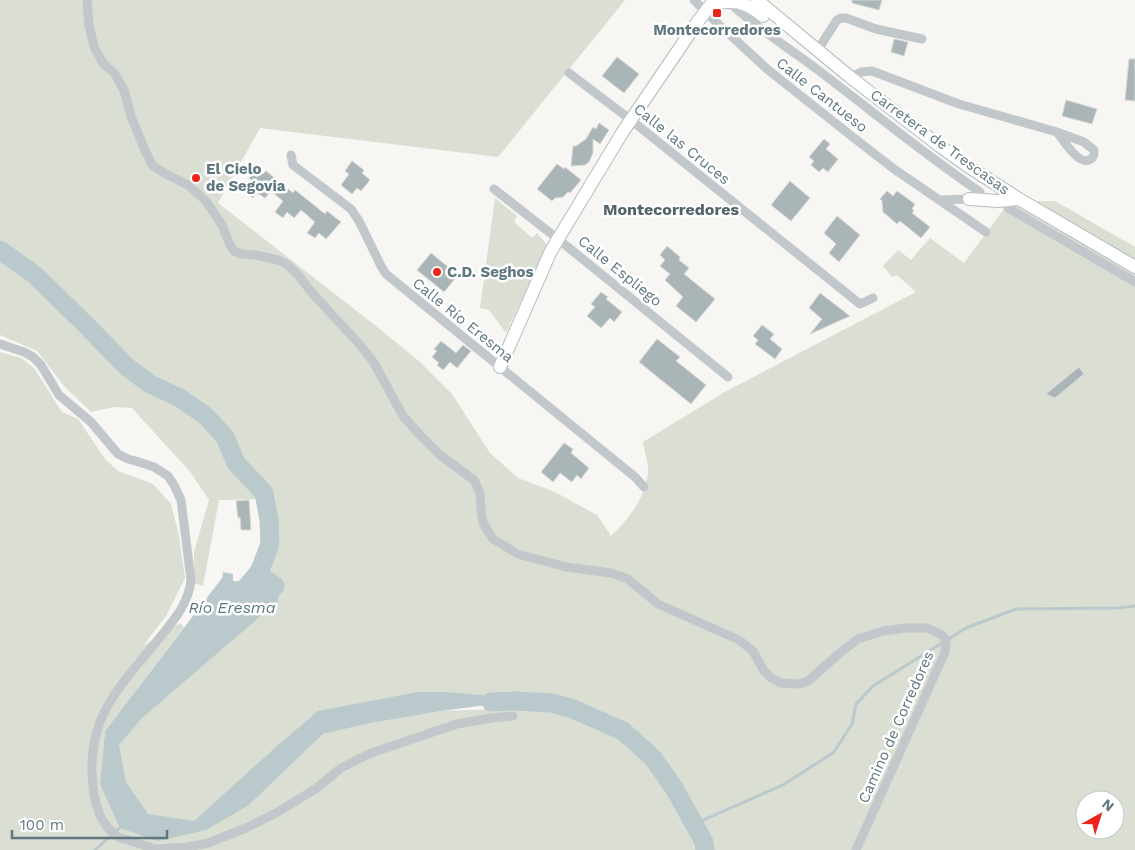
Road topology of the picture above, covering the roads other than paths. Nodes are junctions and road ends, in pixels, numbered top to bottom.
1 (87, 0) edge
2 (694, 0) edge
3 (757, 0) edge
4 (712, 4) edge
5 (732, 6) dead end
6 (922, 39) dead end
7 (814, 48) junction
8 (569, 73) dead end
9 (850, 77) junction
10 (631, 120) junction
11 (1057, 132) dead end
12 (291, 155) dead end
13 (999, 186) junction
14 (494, 189) dead end
15 (975, 196) junction
16 (1019, 199) junction
17 (940, 200) junction
18 (1008, 208) dead end
19 (986, 232) dead end
20 (558, 239) junction
21 (1135, 266) edge
22 (1135, 282) edge
23 (873, 298) dead end
24 (0, 344) edge
25 (500, 367) junction
26 (728, 377) dead end
27 (644, 487) dead end
28 (513, 716) dead end
29 (856, 850) edge

1 - 29 street, Camino de Corredores
2 - 4 street, Calle Cantueso
3 - 7 street, Carretera de Trescasas
4 - 7 street
4 - 10 street
4 - 17 street, Calle Cantueso
5 - 15 street
6 - 7 street
7 - 9 street, Carretera de Trescasas
8 - 10 street, Calle las Cruces
9 - 11 street
9 - 13 street, Carretera de Trescasas
10 - 20 street
10 - 23 street, Calle las Cruces
12 - 25 street, Calle Río Eresma
13 - 15 street
13 - 16 street, Carretera de Trescasas
14 - 20 street, Calle Espliego
15 - 16 street
15 - 17 street
16 - 21 street, Carretera de Trescasas
17 - 19 street, Calle Cantueso
18 - 22 street
20 - 25 street
20 - 26 street, Calle Espliego
24 - 28 street
25 - 27 street, Calle Río Eresma

